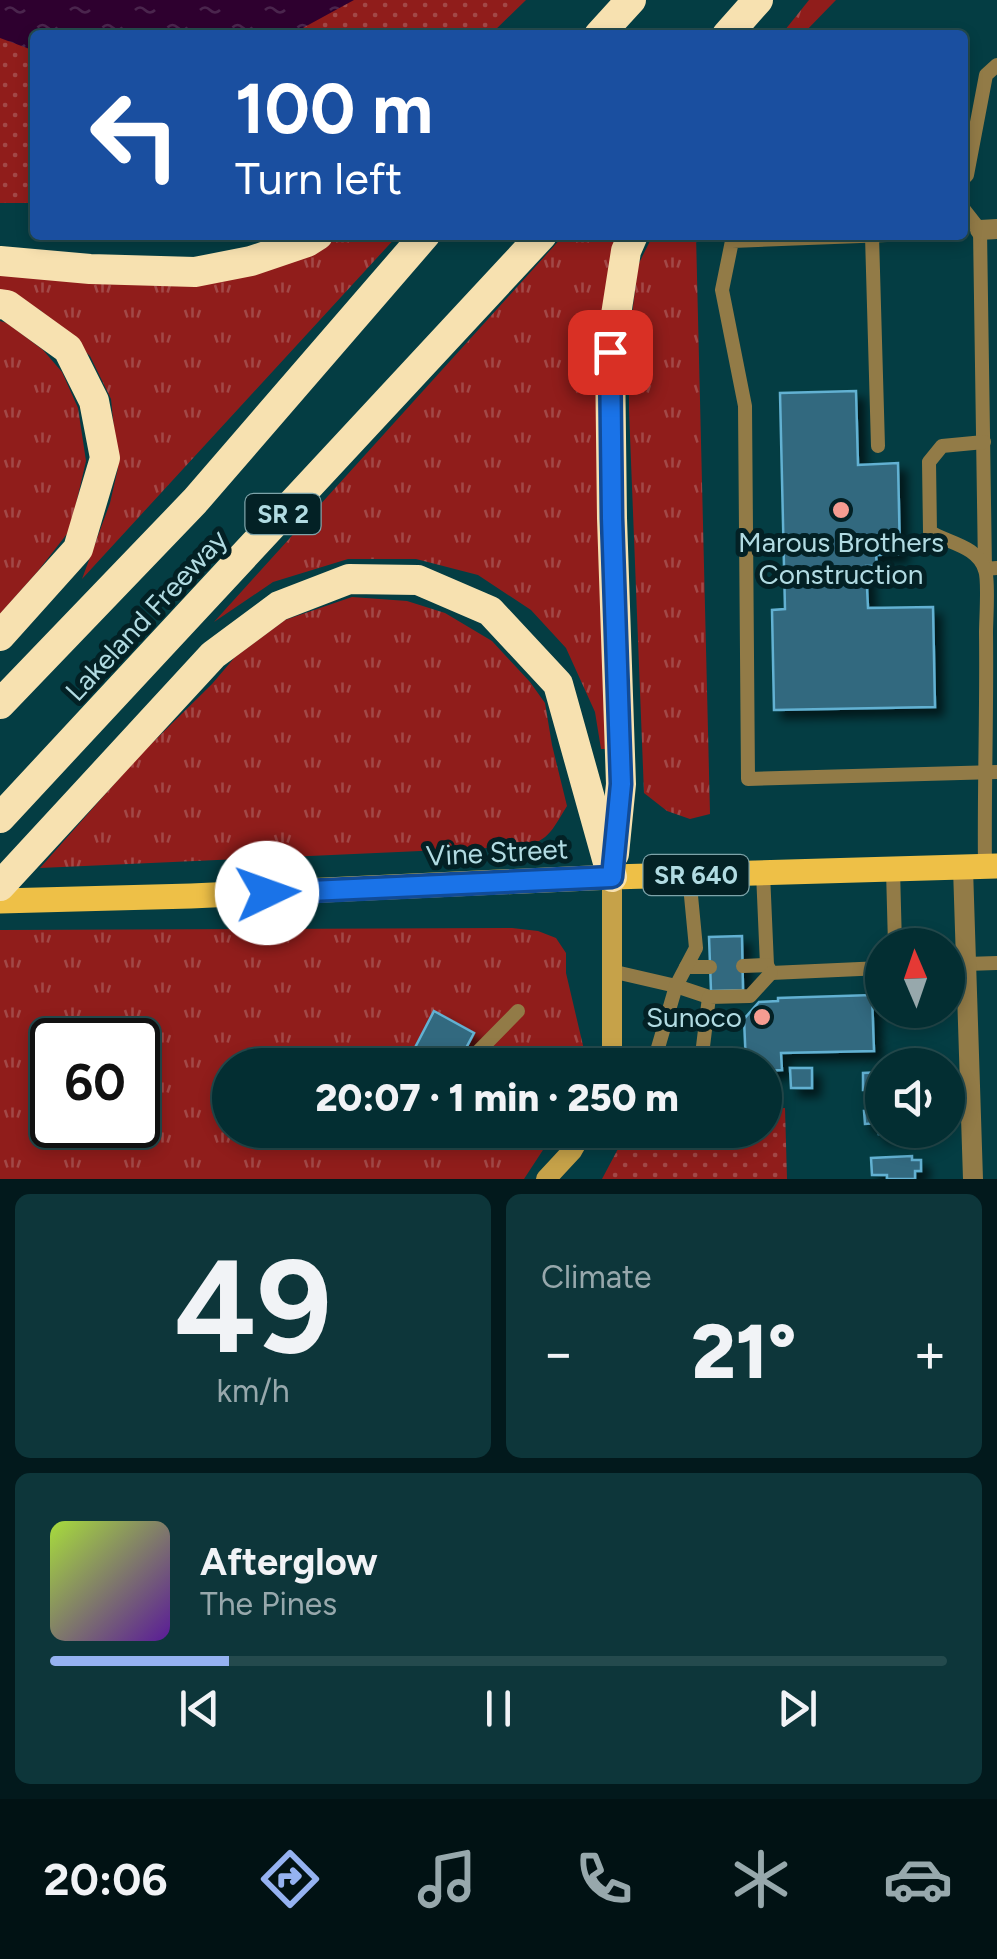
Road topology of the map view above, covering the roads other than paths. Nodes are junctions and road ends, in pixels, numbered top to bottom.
1 (631, 0) edge
2 (758, 0) edge
3 (603, 30) edge
4 (731, 30) edge
5 (997, 65) edge
6 (968, 170) edge
7 (980, 230) edge
8 (310, 240) edge
9 (422, 240) edge
10 (537, 240) edge
11 (631, 240) edge
12 (760, 240) edge
13 (872, 240) edge
14 (0, 261) edge
15 (0, 304) edge
16 (984, 442) junction
17 (878, 446) dead end
18 (991, 568) edge
19 (0, 636) edge
20 (0, 704) edge
21 (990, 772) edge
22 (0, 818) edge
23 (981, 867) edge
24 (893, 870) junction
25 (762, 873) junction
26 (689, 875) junction
27 (612, 877) junction
28 (0, 886) edge
29 (0, 901) edge
30 (895, 928) edge
31 (966, 964) junction
32 (997, 964) edge
33 (710, 966) dead end
34 (743, 966) dead end
35 (686, 967) junction
36 (865, 968) edge
37 (769, 969) junction
38 (612, 972) junction
39 (676, 986) junction
40 (709, 997) junction
41 (518, 1011) dead end
42 (482, 1048) edge
43 (612, 1048) edge
44 (658, 1048) edge
45 (703, 1048) edge
46 (574, 1148) edge
47 (546, 1179) edge
48 (972, 1179) edge

1 - 3 highway
2 - 4 highway
5 - 6 lane
7 - 16 lane
8 - 14 highway
9 - 20 highway, Lakeland Freeway / SR 2
10 - 22 highway, Lakeland Freeway / SR 2
11 - 27 highway
12 - 21 lane
13 - 17 lane
15 - 19 highway
16 - 18 lane
16 - 18 lane
18 - 21 lane
21 - 23 lane
23 - 24 main road, Vine Street / SR 640
23 - 31 street
24 - 25 main road, Vine Street / SR 640
24 - 30 lane
25 - 26 main road, Vine Street / SR 640
25 - 37 lane
26 - 27 main road, Vine Street / SR 640
26 - 35 lane
27 - 28 highway
27 - 29 main road, Vine Street / SR 640
27 - 38 street
31 - 32 lane
31 - 48 street
33 - 35 lane
34 - 37 lane
35 - 39 lane
36 - 37 lane
37 - 40 lane
38 - 39 lane
38 - 43 street
39 - 40 lane
39 - 44 lane
40 - 45 lane
41 - 42 lane
46 - 47 street

